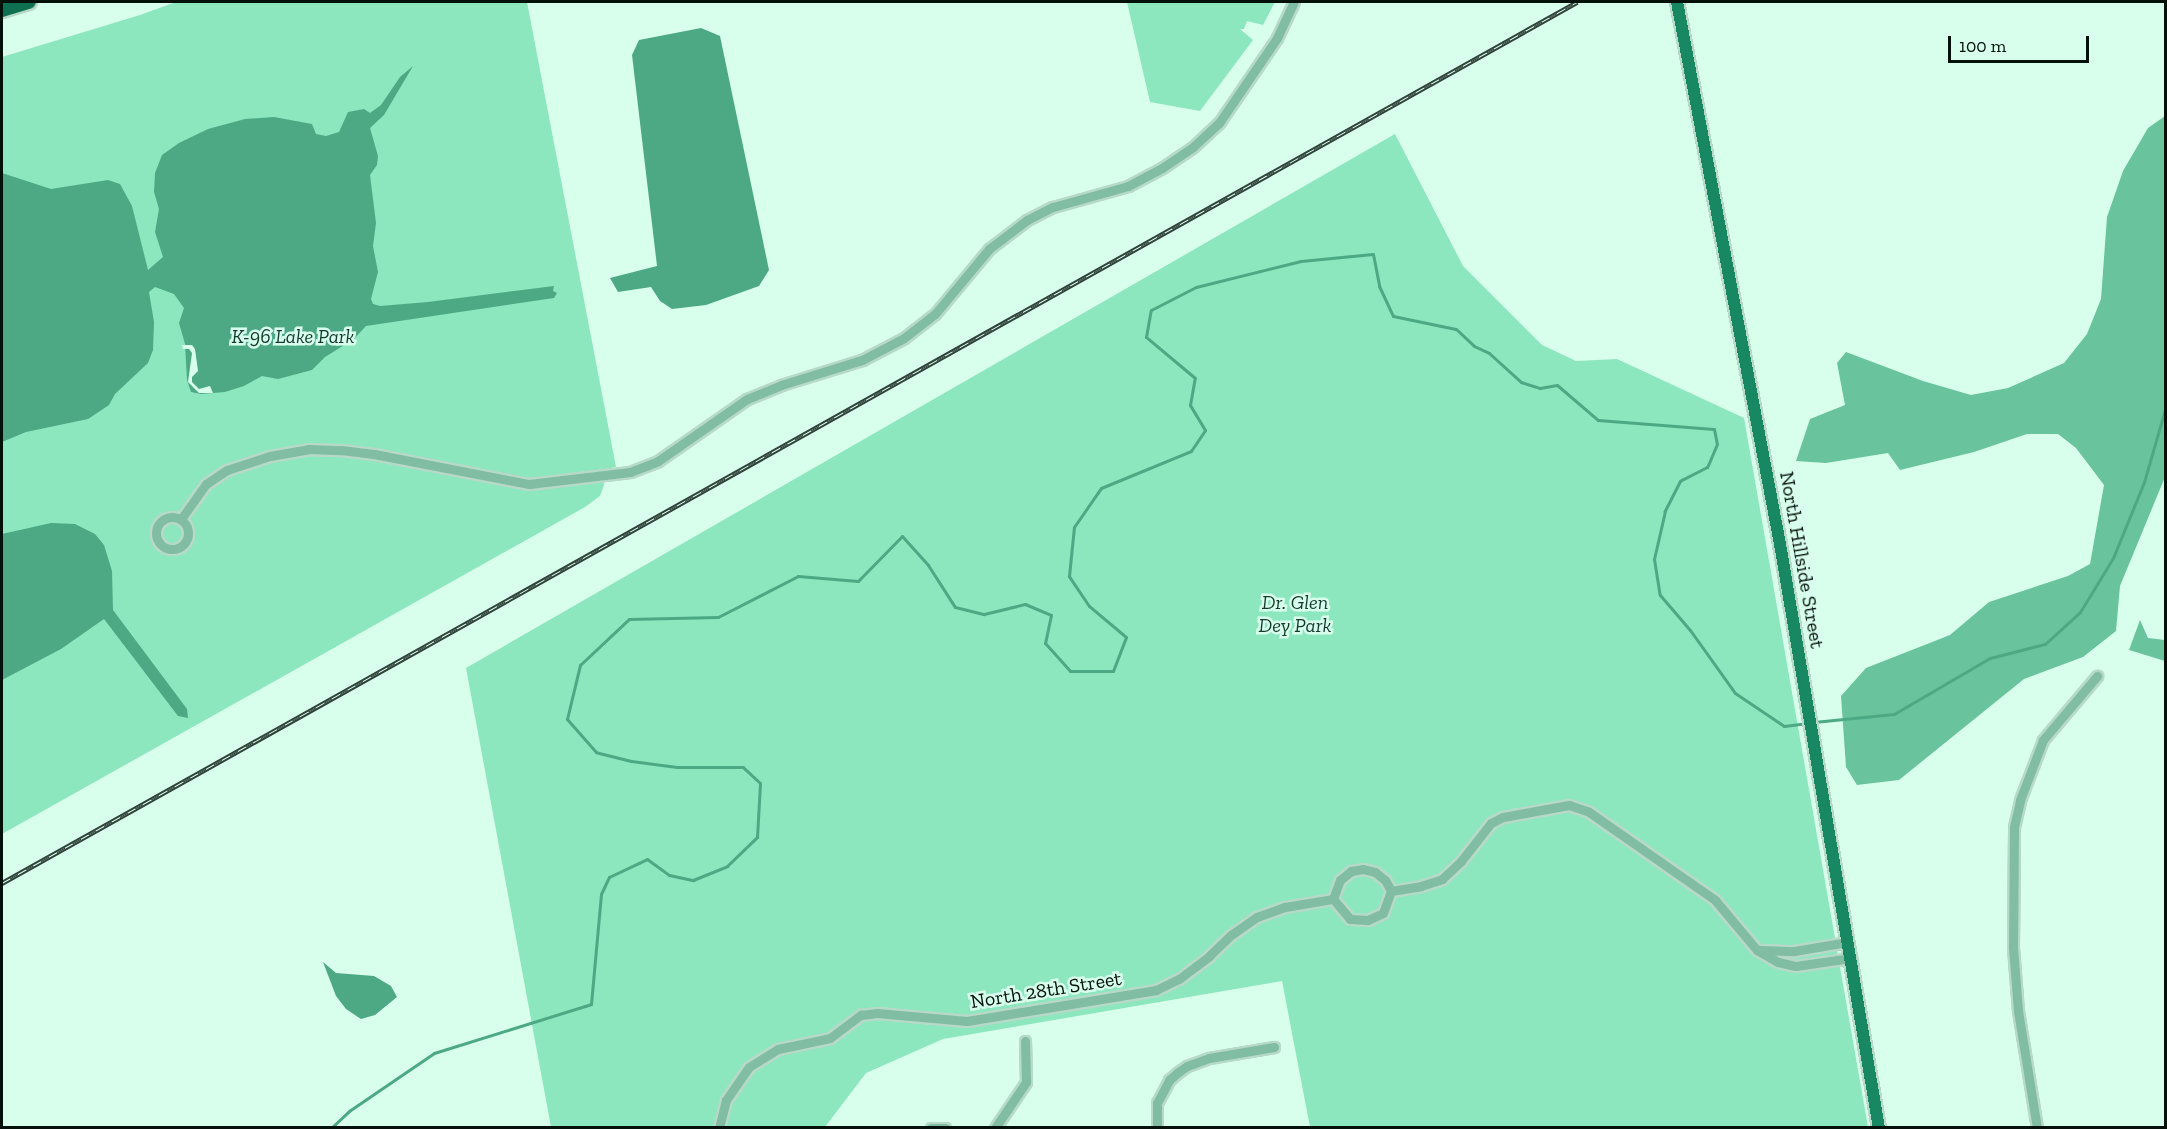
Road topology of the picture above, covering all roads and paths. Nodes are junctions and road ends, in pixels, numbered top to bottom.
1 (29, 2) edge
2 (1294, 2) edge
3 (1677, 2) edge
4 (2, 10) edge
5 (181, 519) dead end
6 (2097, 676) dead end
7 (1391, 891) junction
8 (1333, 899) junction
9 (1848, 942) junction
10 (1757, 950) junction
11 (1851, 958) junction
12 (1025, 1041) dead end
13 (1274, 1047) dead end
14 (719, 1128) edge
15 (931, 1128) edge
16 (945, 1128) edge
17 (995, 1128) edge
18 (1157, 1128) edge
19 (1879, 1128) edge
20 (2037, 1128) edge

1 - 4 highway
2 - 5 street
3 - 9 main road, North Hillside Street
6 - 20 street
7 - 8 street
7 - 8 street
7 - 10 street
8 - 14 street, North 28th Street
9 - 10 street
9 - 11 main road, North Hillside Street
10 - 11 street
11 - 19 main road, North Hillside Street
12 - 17 street
13 - 18 street
15 - 16 street

